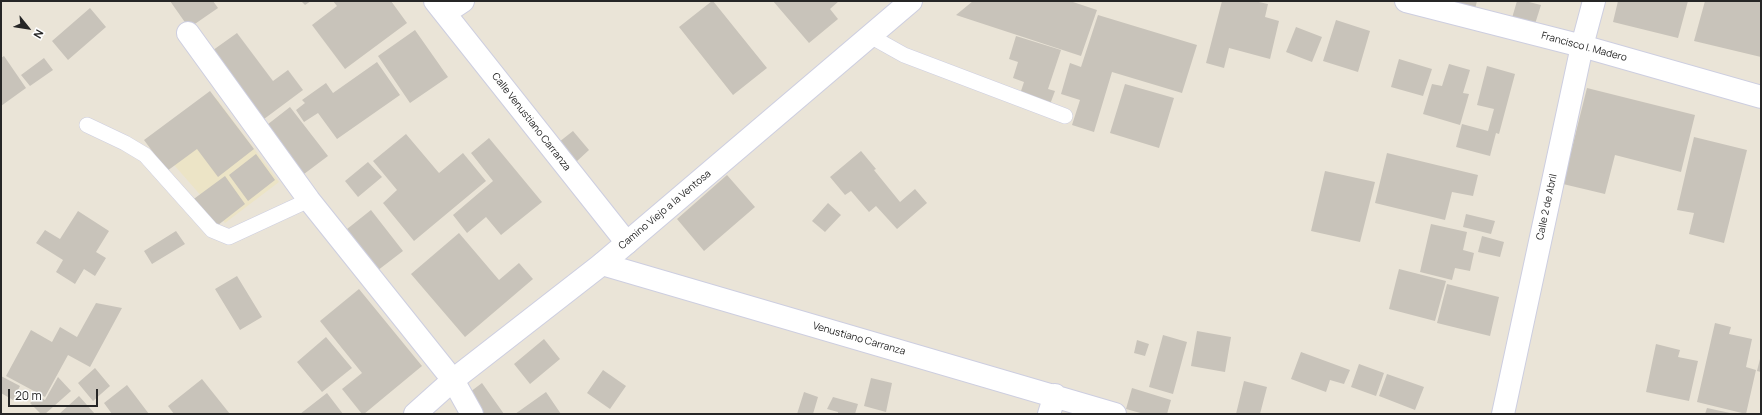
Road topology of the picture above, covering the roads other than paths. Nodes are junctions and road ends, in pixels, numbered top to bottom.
1 (463, 1) edge
2 (911, 1) edge
3 (1406, 1) edge
4 (1594, 1) edge
5 (440, 7) edge
6 (188, 33) dead end
7 (870, 36) junction
8 (1582, 46) junction
9 (1761, 97) edge
10 (1065, 116) dead end
11 (87, 125) dead end
12 (309, 200) junction
13 (627, 243) junction
14 (602, 264) junction
15 (453, 380) junction
16 (1052, 405) edge
17 (415, 414) edge
18 (472, 414) edge
19 (1115, 414) edge
20 (1503, 414) edge

1 - 5 street
2 - 7 street, Camino Viejo a la Ventosa
3 - 8 street, Francisco I. Madero
4 - 8 street, Calle 2 de Abril
5 - 13 street, Calle Venustiano Carranza
6 - 12 street
7 - 10 lane
7 - 13 street, Camino Viejo a la Ventosa
8 - 9 street, Francisco I. Madero
8 - 20 street, Calle 2 de Abril
11 - 12 lane
12 - 15 street
13 - 14 street, Camino Viejo a la Ventosa
14 - 15 street, Camino Viejo a la Ventosa
14 - 16 street, Venustiano Carranza
15 - 17 street, Camino Viejo a la Ventosa
15 - 18 street
16 - 19 street, Venustiano Carranza

